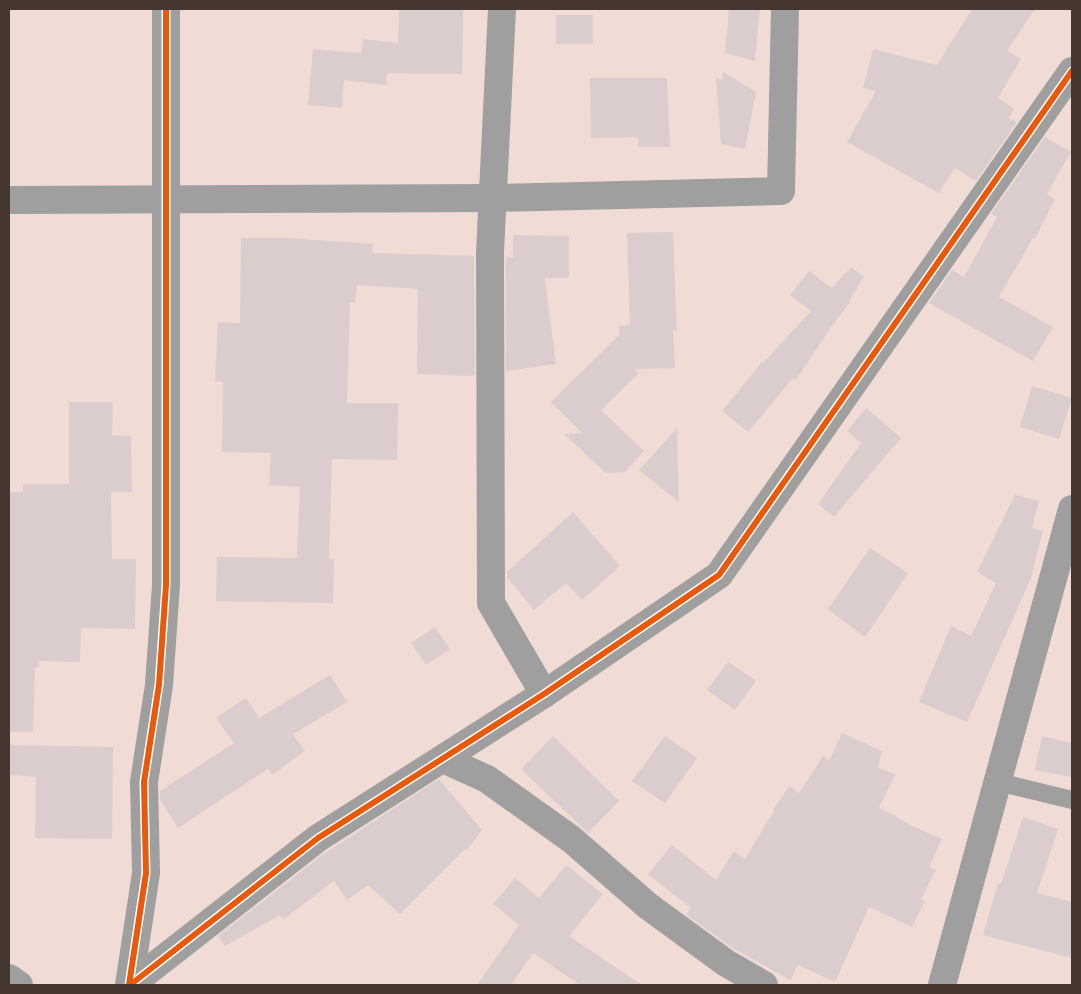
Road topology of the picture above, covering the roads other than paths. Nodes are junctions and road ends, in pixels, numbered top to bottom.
1 (166, 9) edge
2 (502, 9) edge
3 (784, 9) edge
4 (1072, 71) edge
5 (494, 198) junction
6 (9, 200) edge
7 (166, 200) junction
8 (1072, 508) edge
9 (544, 694) junction
10 (443, 759) junction
11 (998, 782) junction
12 (1072, 800) edge
13 (9, 978) edge
14 (19, 985) edge
15 (130, 985) edge
16 (764, 985) edge
17 (942, 985) edge

1 - 7 street
2 - 5 street
3 - 5 street
4 - 9 street
5 - 7 street
5 - 9 street
6 - 7 street
7 - 15 street
8 - 11 street
9 - 10 street
10 - 15 street
10 - 16 street
11 - 12 lane
11 - 17 street
13 - 14 street

